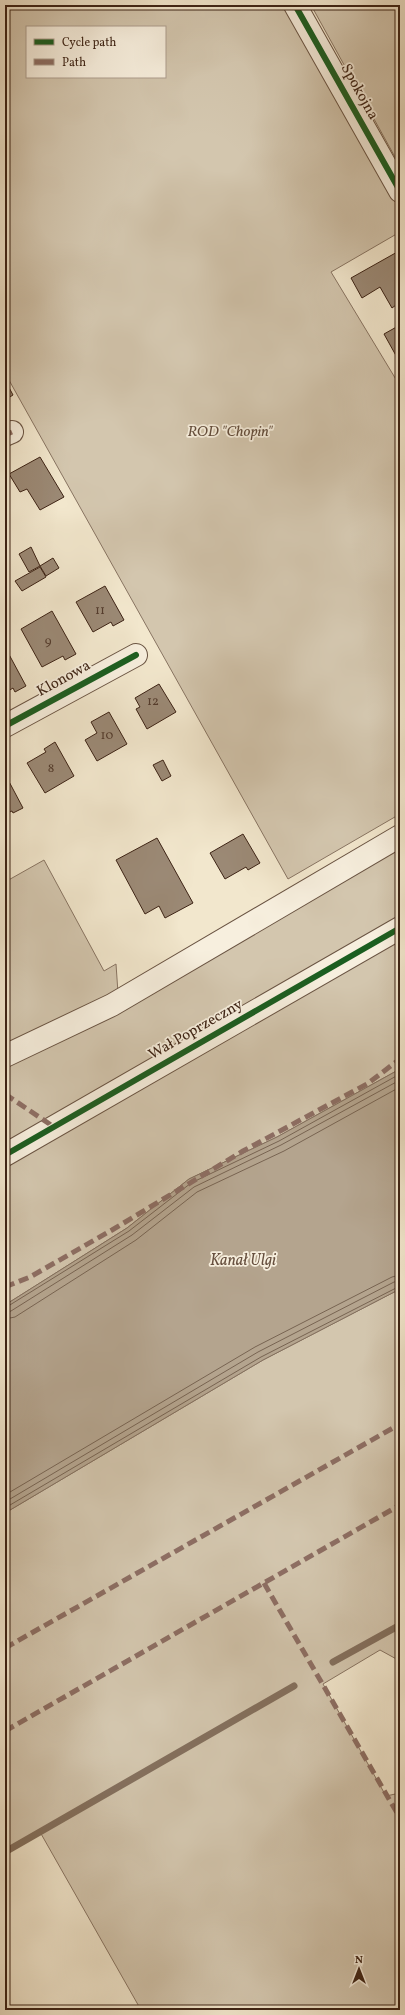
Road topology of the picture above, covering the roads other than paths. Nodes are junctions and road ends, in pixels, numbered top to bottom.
1 (295, 5) edge
2 (400, 191) edge
3 (136, 655) dead end
4 (5, 726) edge
5 (400, 836) edge
6 (400, 928) edge
7 (5, 1056) edge
8 (5, 1155) edge

1 - 2 street, Spokojna
3 - 4 street, Klonowa
5 - 7 street
6 - 8 street, Wał Poprzeczny

